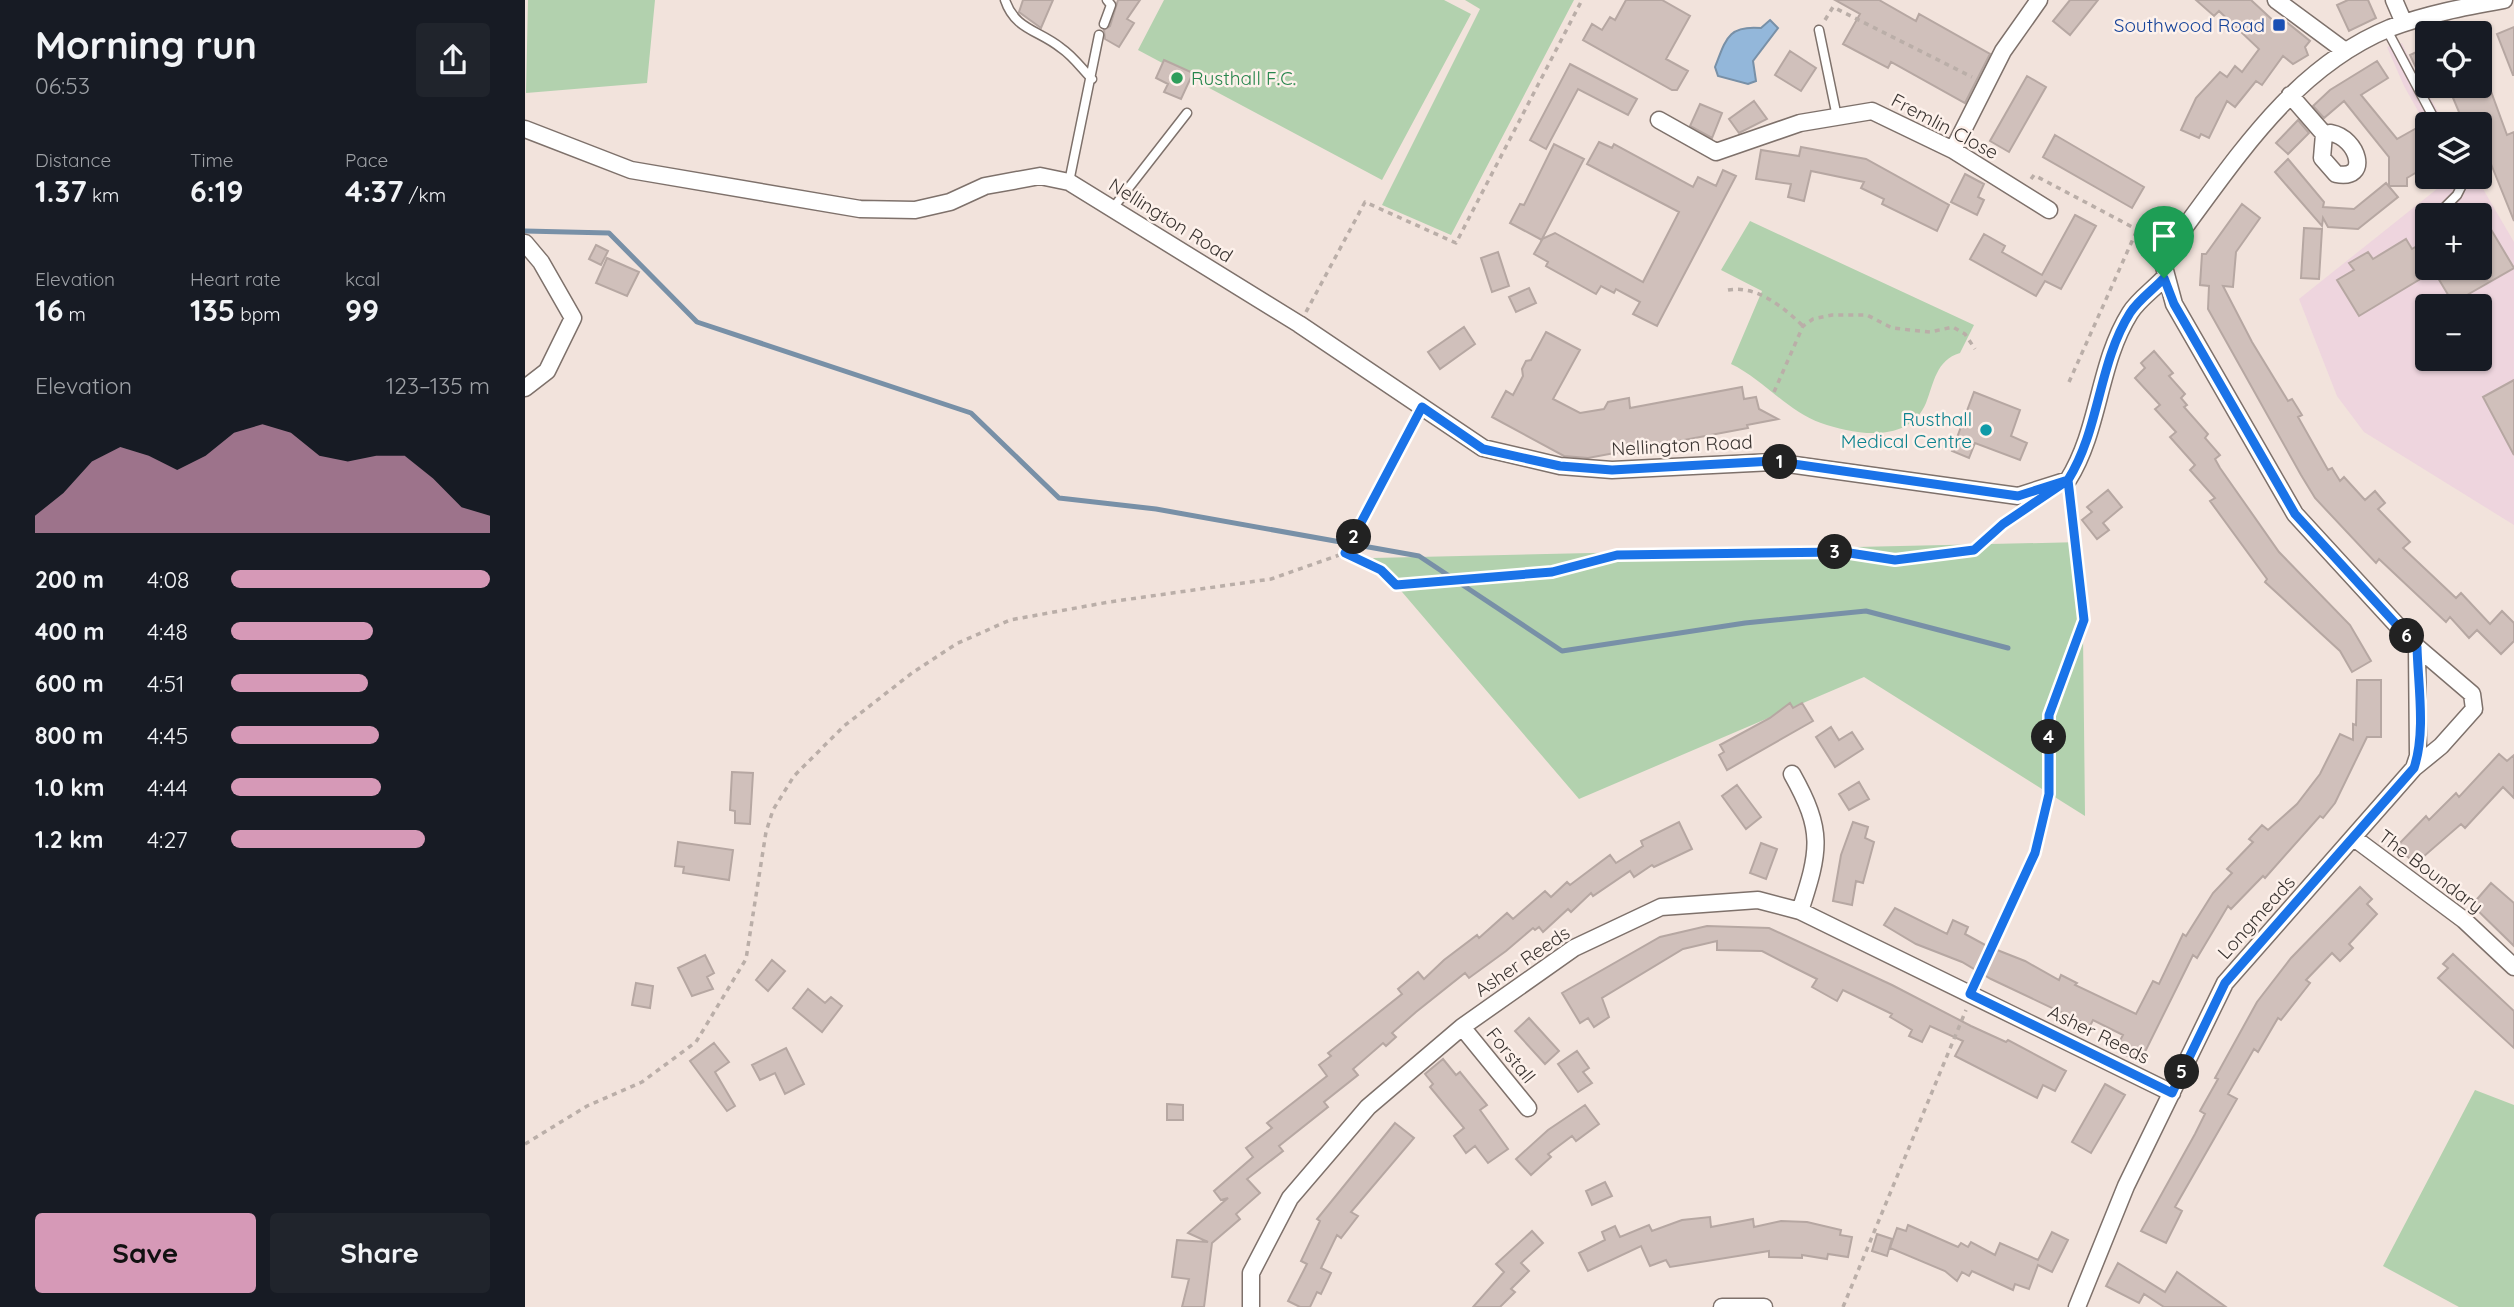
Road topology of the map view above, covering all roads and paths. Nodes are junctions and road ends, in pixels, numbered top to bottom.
1 (1005, 0) edge
2 (1107, 0) edge
3 (1581, 0) edge
4 (2039, 0) edge
5 (2276, 0) edge
6 (2394, 0) edge
7 (2504, 0) edge
8 (2404, 23) junction
9 (1104, 24) dead end
10 (1819, 30) joint
11 (2387, 30) junction
12 (1099, 36) dead end
13 (2345, 51) junction
14 (1092, 79) junction
15 (1987, 84) junction
16 (2290, 95) junction
17 (2431, 112) edge
18 (1187, 113) dead end
19 (1837, 117) junction
20 (1658, 121) dead end
21 (525, 129) edge
22 (2324, 134) dead end
23 (1954, 150) junction
24 (1069, 182) junction
25 (2460, 189) edge
26 (2022, 192) junction
27 (2449, 203) edge
28 (1113, 208) junction
29 (2049, 210) dead end
30 (2137, 230) junction
31 (525, 243) edge
32 (2170, 247) junction
33 (2164, 278) junction
34 (1728, 290) dead end
35 (1299, 324) junction
36 (1803, 326) junction
37 (1975, 349) dead end
38 (2069, 382) dead end
39 (525, 388) edge
40 (1774, 392) dead end
41 (1422, 407) junction
42 (2068, 480) junction
43 (2032, 506) dead end
44 (1345, 553) junction
45 (2417, 647) junction
46 (2414, 768) junction
47 (1792, 774) dead end
48 (2354, 838) junction
49 (1800, 911) junction
50 (2514, 967) edge
51 (1971, 995) junction
52 (1462, 1027) junction
53 (2172, 1093) junction
54 (1528, 1108) dead end
55 (525, 1144) edge
56 (1251, 1307) edge
57 (1723, 1307) edge
58 (1764, 1307) edge
59 (1843, 1307) edge
60 (2077, 1307) edge

1 - 14 lane
2 - 9 lane
3 - 35 path
4 - 15 street
5 - 13 street
6 - 8 street
7 - 8 street
8 - 11 street
10 - 15 path
10 - 19 lane
11 - 13 street
11 - 17 lane
12 - 14 lane
13 - 16 street
14 - 24 lane
15 - 23 street
16 - 22 street
16 - 32 street
18 - 28 lane
19 - 20 street, Fremlin Close
19 - 23 street, Fremlin Close
21 - 24 street
23 - 26 street, Fremlin Close
24 - 28 street, Nellington Road
25 - 27 lane
26 - 29 street, Fremlin Close
26 - 30 path
28 - 35 street, Nellington Road
30 - 32 path
30 - 38 path
31 - 39 street
32 - 33 street
33 - 42 street
33 - 45 street, Longmeads
34 - 36 path
35 - 41 street, Nellington Road
36 - 37 path
36 - 40 path
41 - 42 street, Nellington Road
41 - 44 path
42 - 51 path
43 - 44 path
44 - 55 path
45 - 46 street
45 - 46 street, Longmeads
46 - 48 street, Longmeads
47 - 49 street
48 - 50 street, The Boundary
48 - 53 street, Longmeads
49 - 51 street, Asher Reeds
49 - 52 street, Asher Reeds
51 - 53 street, Asher Reeds
51 - 59 path
52 - 54 street, Forstall
52 - 56 street, Asher Reeds
53 - 60 street, Longmeads
57 - 58 street

